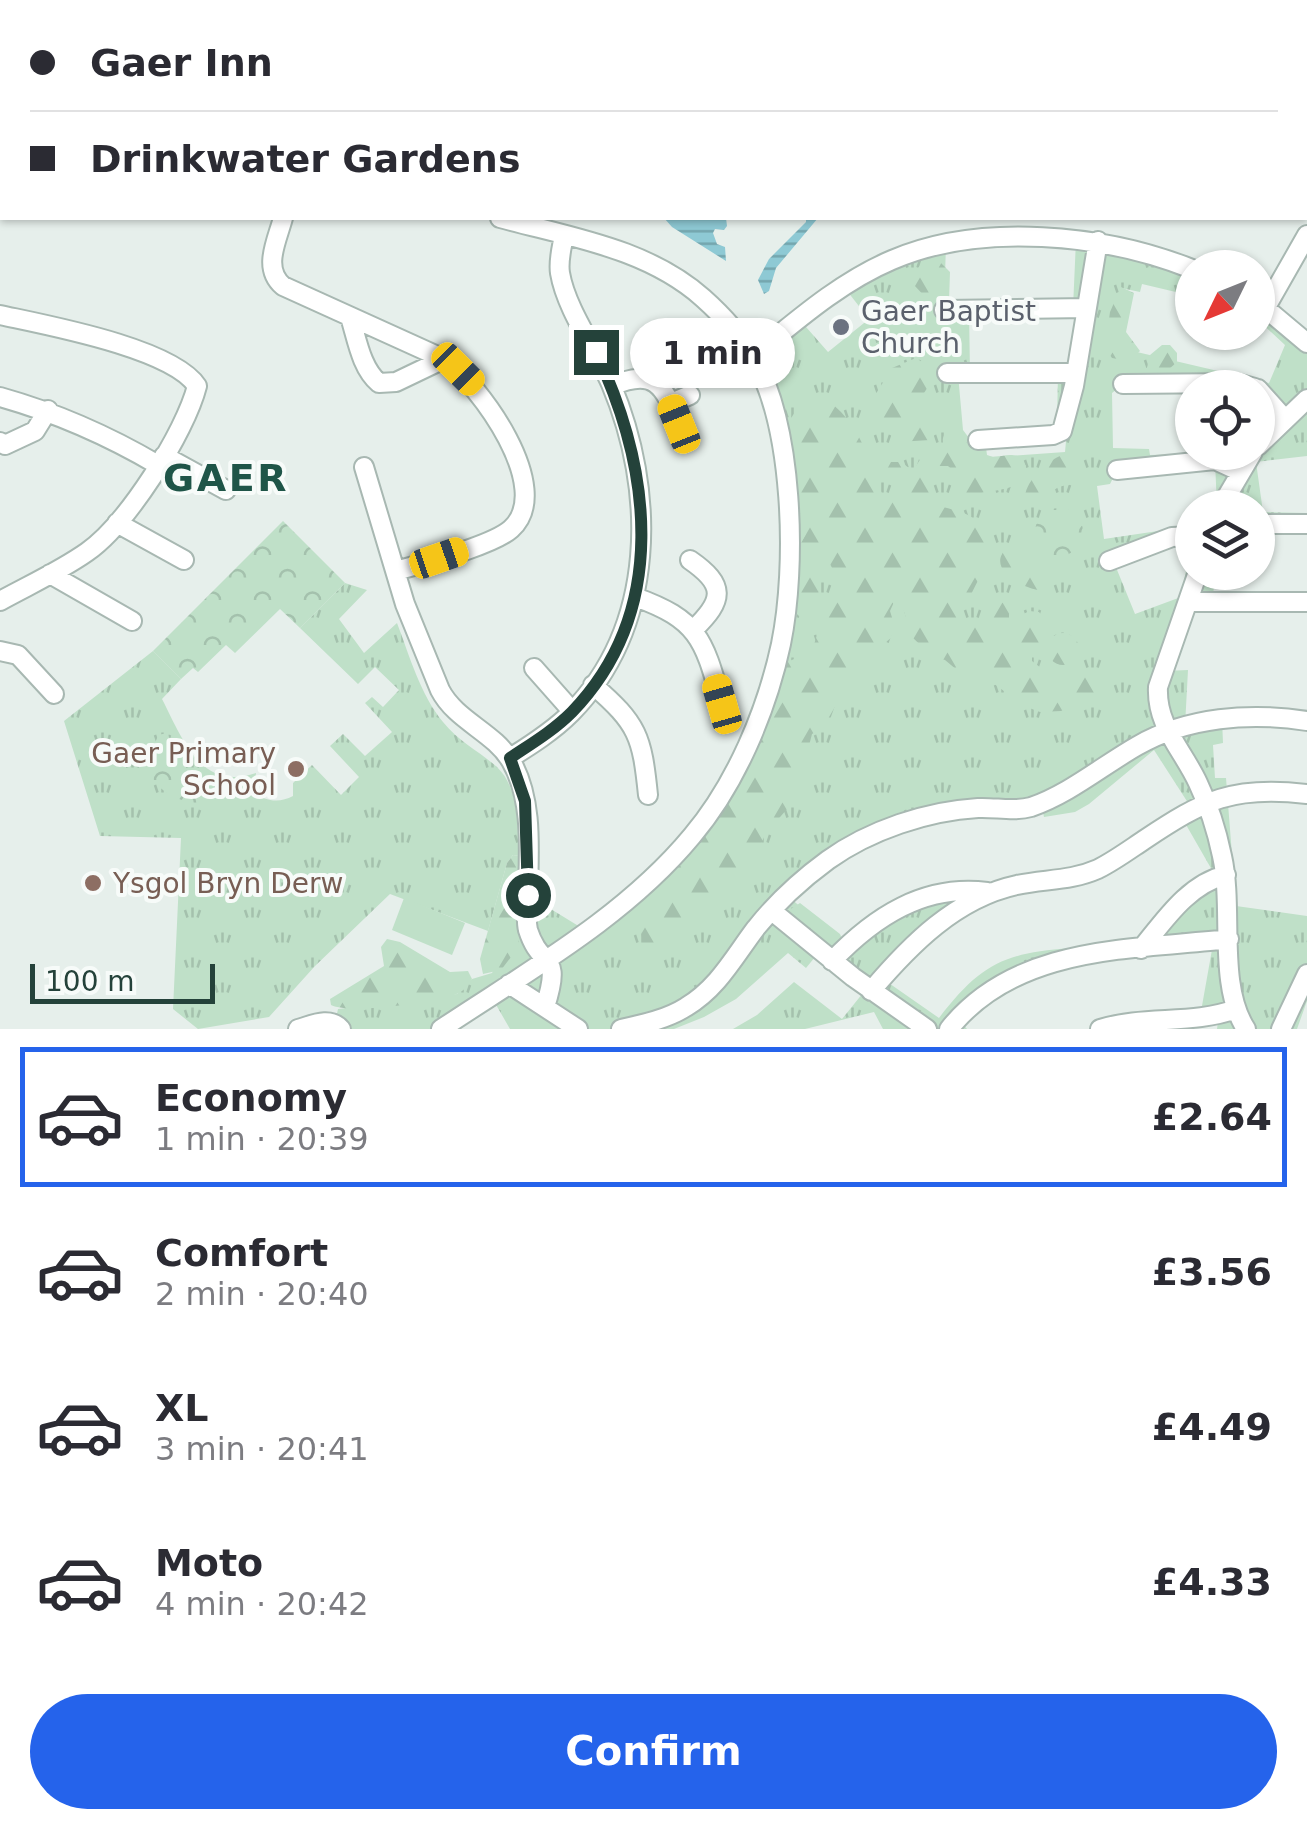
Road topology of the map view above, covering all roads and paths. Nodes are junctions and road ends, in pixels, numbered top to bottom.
1 (280, 220) edge
2 (508, 220) edge
3 (564, 235) junction
4 (1307, 235) edge
5 (1098, 241) junction
6 (1175, 262) edge
7 (1275, 284) edge
8 (1087, 308) junction
9 (944, 310) dead end
10 (0, 314) edge
11 (1275, 315) edge
12 (350, 318) junction
13 (1307, 342) edge
14 (752, 356) junction
15 (444, 358) junction
16 (947, 373) dead end
17 (1076, 374) junction
18 (1123, 384) dead end
19 (1175, 384) edge
20 (612, 386) junction
21 (690, 395) dead end
22 (0, 397) edge
23 (1307, 399) edge
24 (671, 403) junction
25 (1275, 408) edge
26 (48, 410) junction
27 (1284, 418) junction
28 (679, 424) dead end
29 (1275, 428) edge
30 (978, 440) dead end
31 (0, 442) edge
32 (161, 461) junction
33 (364, 467) dead end
34 (1116, 470) dead end
35 (1239, 471) joint
36 (226, 490) dead end
37 (1229, 490) edge
38 (116, 523) junction
39 (1275, 524) edge
40 (1307, 524) edge
41 (1175, 537) edge
42 (184, 560) dead end
43 (690, 560) dead end
44 (1109, 561) dead end
45 (396, 571) junction
46 (50, 574) junction
47 (1193, 590) edge
48 (635, 597) junction
49 (0, 601) edge
50 (1189, 602) junction
51 (1307, 602) edge
52 (132, 621) dead end
53 (694, 628) junction
54 (0, 651) edge
55 (534, 668) dead end
56 (593, 685) junction
57 (54, 694) dead end
58 (722, 704) dead end
59 (572, 712) junction
60 (1307, 721) edge
61 (1168, 732) junction
62 (510, 758) junction
63 (1307, 794) edge
64 (648, 795) dead end
65 (1206, 802) junction
66 (1226, 874) junction
67 (988, 892) junction
68 (772, 911) junction
69 (1229, 940) junction
70 (1141, 949) junction
71 (546, 958) junction
72 (832, 961) junction
73 (1307, 974) edge
74 (509, 984) junction
75 (871, 991) junction
76 (545, 1007) junction
77 (1236, 1009) junction
78 (298, 1029) edge
79 (341, 1029) edge
80 (441, 1029) edge
81 (578, 1029) edge
82 (622, 1029) edge
83 (928, 1029) edge
84 (948, 1029) edge
85 (1100, 1029) edge
86 (1246, 1029) edge
87 (1281, 1029) edge

1 - 12 street
2 - 3 street
3 - 14 street
3 - 20 street
4 - 7 street
5 - 6 street
5 - 8 street
5 - 14 street
8 - 9 street
8 - 17 street
10 - 32 street
11 - 13 street
12 - 15 street
12 - 15 street
14 - 71 street
15 - 45 street
16 - 17 street
17 - 30 street
18 - 19 street
20 - 24 street
20 - 48 street
21 - 24 street
22 - 26 street
23 - 27 street
24 - 28 street
25 - 27 street
26 - 31 street
26 - 32 street
27 - 29 street
32 - 36 street
32 - 38 street
33 - 45 street
34 - 35 street
35 - 37 street
38 - 42 street
38 - 46 street
39 - 40 street
41 - 44 street
43 - 53 street
45 - 62 street
46 - 49 street
46 - 52 street
47 - 50 street
48 - 53 street
48 - 56 street
50 - 51 street
50 - 61 street
53 - 58 street
54 - 57 street
55 - 59 street
56 - 59 street
56 - 64 street
59 - 62 street
60 - 61 street
61 - 65 street
61 - 68 street
62 - 71 street
63 - 65 street
65 - 66 street
65 - 67 street
66 - 69 street
66 - 70 street
67 - 72 street
67 - 75 street
68 - 72 street
68 - 82 street
69 - 70 street
69 - 77 street
70 - 84 street
71 - 74 street
71 - 76 street
72 - 75 street
73 - 87 street
74 - 76 street
74 - 80 street
75 - 83 street
76 - 81 street
77 - 85 street
77 - 86 street
78 - 79 street

